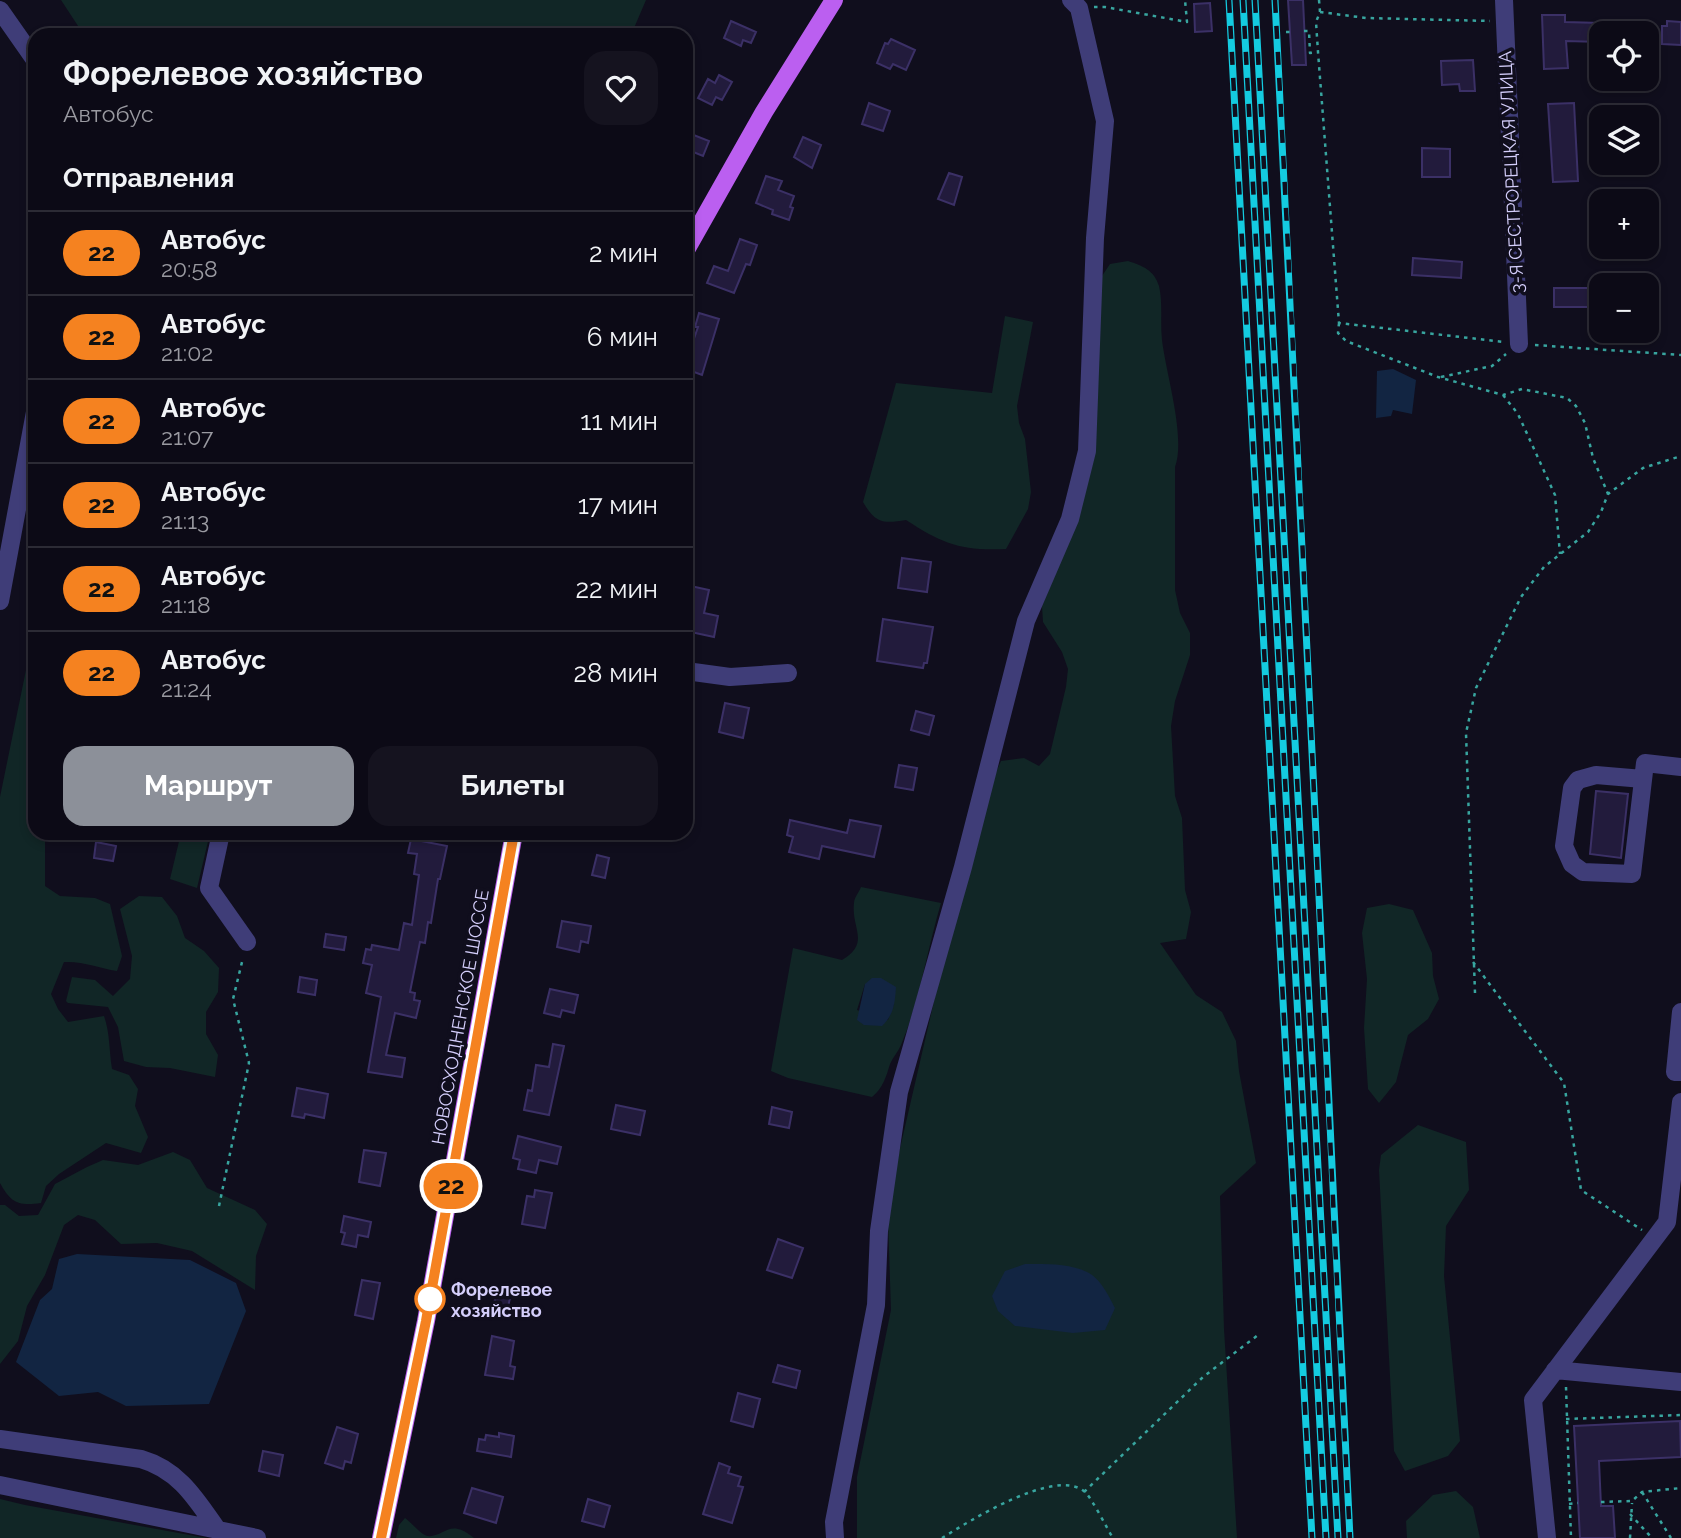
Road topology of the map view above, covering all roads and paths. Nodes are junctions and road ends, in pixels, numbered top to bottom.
1 (834, 0) edge
2 (1185, 0) edge
3 (1319, 0) edge
4 (1504, 0) edge
5 (1075, 4) edge
6 (0, 10) edge
7 (1320, 12) junction
8 (1504, 21) junction
9 (1304, 31) dead end
10 (28, 50) edge
11 (1318, 52) junction
12 (693, 238) edge
13 (1339, 323) junction
14 (1519, 344) junction
15 (1681, 355) edge
16 (1438, 377) junction
17 (1503, 395) junction
18 (28, 450) edge
19 (1681, 456) edge
20 (1608, 494) junction
21 (1560, 554) junction
22 (0, 601) edge
23 (693, 672) edge
24 (788, 674) dead end
25 (1681, 767) edge
26 (1643, 779) junction
27 (219, 840) edge
28 (513, 840) edge
29 (247, 942) joint
30 (1473, 962) junction
31 (1475, 993) dead end
32 (1681, 1012) edge
33 (1681, 1072) edge
34 (1681, 1102) edge
35 (219, 1206) dead end
36 (1655, 1238) junction
37 (1258, 1335) dead end
38 (1555, 1370) junction
39 (1681, 1382) edge
40 (1565, 1387) dead end
41 (1681, 1415) edge
42 (1566, 1419) junction
43 (0, 1439) edge
44 (0, 1485) edge
45 (1681, 1488) edge
46 (1084, 1492) junction
47 (1642, 1492) junction
48 (1632, 1502) junction
49 (1578, 1503) dead end
50 (1601, 1503) dead end
51 (1569, 1504) junction
52 (1630, 1514) junction
53 (217, 1530) junction
54 (257, 1538) edge
55 (381, 1538) edge
56 (835, 1538) edge
57 (942, 1538) edge
58 (1113, 1538) edge
59 (1547, 1538) edge
60 (1571, 1538) edge
61 (1630, 1538) edge
62 (1652, 1538) edge
63 (1671, 1538) edge

1 - 12 main road
2 - 5 path
3 - 7 path
4 - 8 street, 3-Я СЕСТРОРЕЦКАЯ УЛИЦА
5 - 56 street
6 - 10 street
7 - 8 path
7 - 11 path
8 - 14 street, 3-Я СЕСТРОРЕЦКАЯ УЛИЦА
9 - 11 path
11 - 13 path
13 - 14 path
13 - 16 path
14 - 15 path
14 - 16 path
16 - 17 path
17 - 20 path
17 - 21 path
18 - 22 street
19 - 20 path
20 - 21 path
21 - 30 path
23 - 24 street
25 - 26 street
26 - 26 street
27 - 29 street
28 - 55 main road, НОВОСХОДНЕНСКОЕ ШОССЕ
29 - 35 path
30 - 31 path
30 - 36 path
32 - 33 street
34 - 36 street
36 - 38 street
37 - 46 path
38 - 39 street
38 - 59 street
40 - 42 path
41 - 42 path
42 - 51 path
43 - 53 street
44 - 53 street
45 - 47 path
46 - 57 path
46 - 58 path
47 - 48 path
47 - 63 path
48 - 50 path
48 - 52 path
49 - 51 path
51 - 60 path
52 - 61 path
52 - 62 path
53 - 54 street

